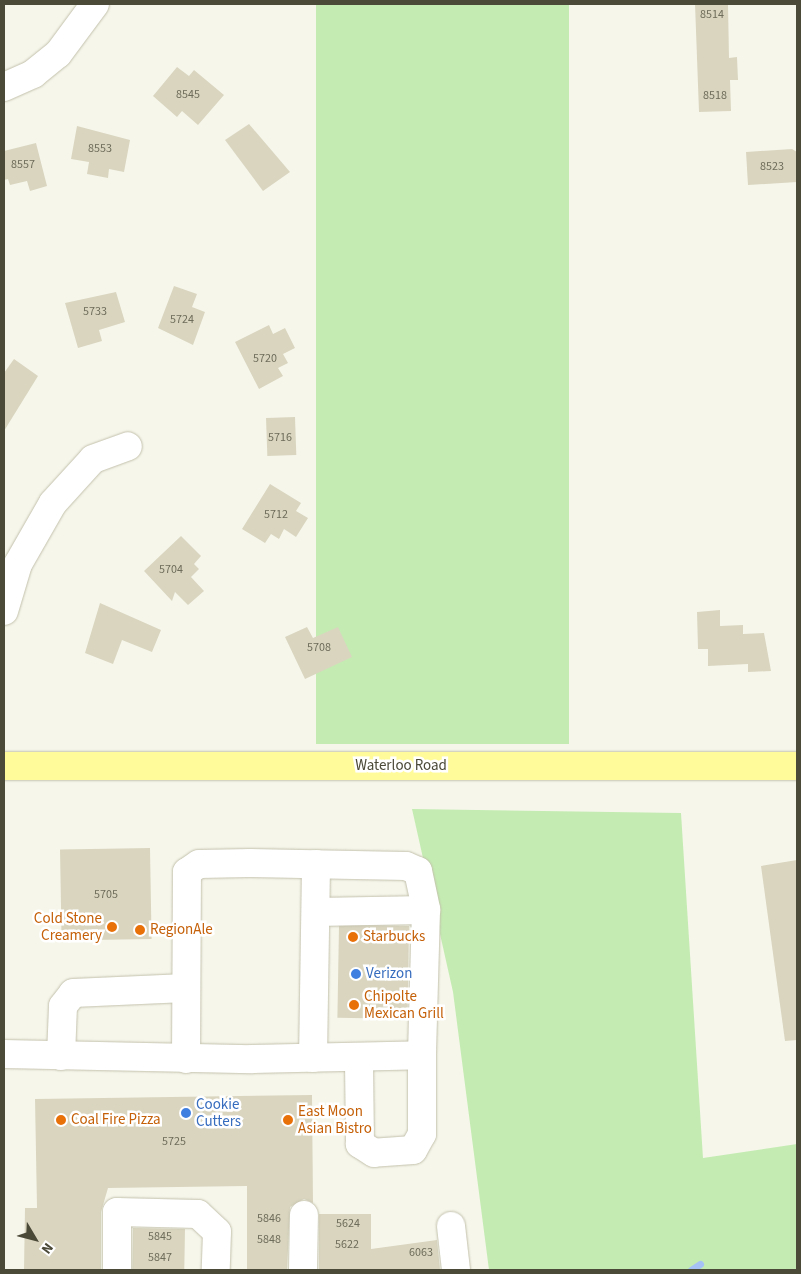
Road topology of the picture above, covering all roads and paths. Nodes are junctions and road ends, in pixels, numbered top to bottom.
1 (95, 4) edge
2 (4, 87) edge
3 (128, 446) dead end
4 (4, 611) edge
5 (4, 766) edge
6 (797, 766) edge
7 (316, 864) junction
8 (426, 910) junction
9 (316, 912) junction
10 (186, 988) junction
11 (4, 1054) edge
12 (422, 1055) junction
13 (61, 1056) junction
14 (359, 1057) junction
15 (313, 1058) junction
16 (186, 1059) junction
17 (304, 1214) dead end
18 (451, 1226) dead end
19 (116, 1270) edge
20 (216, 1270) edge
21 (303, 1270) edge
22 (456, 1270) edge

1 - 2 street
3 - 4 street
5 - 6 main road, Waterloo Road
7 - 8 street
7 - 9 street
7 - 10 street
8 - 9 street
8 - 12 street
9 - 15 street
10 - 13 street
10 - 16 street
11 - 13 street
12 - 14 street
12 - 14 street
13 - 16 street
14 - 15 street
15 - 16 street
17 - 21 street
18 - 22 street
19 - 20 street

